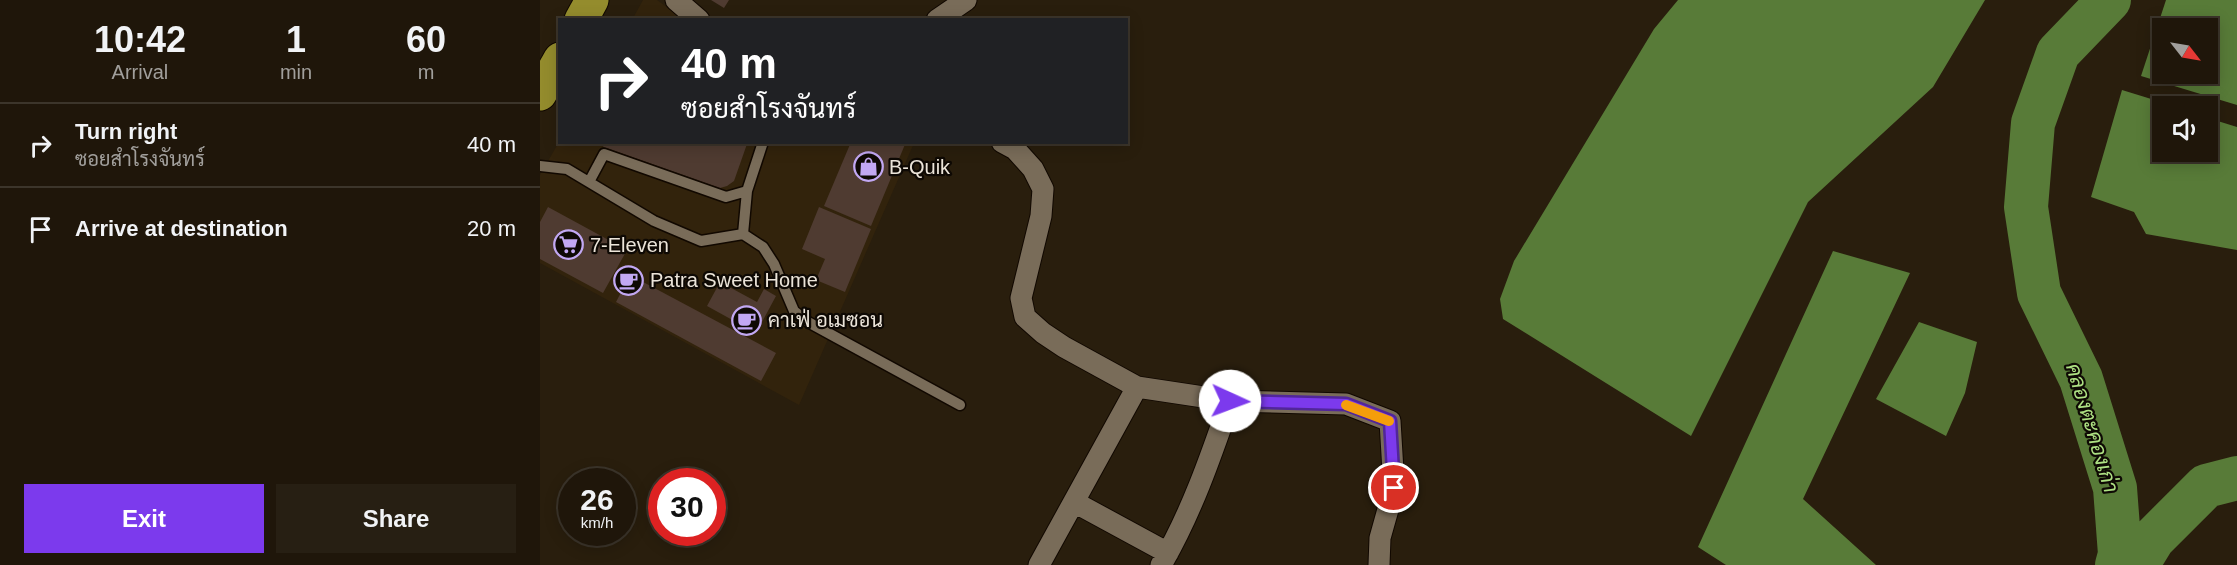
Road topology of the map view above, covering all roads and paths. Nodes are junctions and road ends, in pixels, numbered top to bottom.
1 (592, 0) edge
2 (676, 0) edge
3 (966, 0) edge
4 (582, 18) edge
5 (697, 18) edge
6 (940, 18) edge
7 (558, 62) edge
8 (540, 94) edge
9 (762, 144) edge
10 (1006, 144) edge
11 (540, 166) edge
12 (590, 182) junction
13 (747, 191) junction
14 (743, 234) junction
15 (1137, 387) junction
16 (1230, 401) junction
17 (960, 405) dead end
18 (1074, 502) junction
19 (1165, 559) edge
20 (1039, 565) edge
21 (1379, 565) edge

1 - 4 highway
2 - 5 street
3 - 6 street
7 - 8 highway
9 - 13 lane
10 - 15 street
11 - 12 lane
12 - 13 lane
12 - 14 lane
13 - 14 lane
14 - 17 lane
15 - 16 street
15 - 18 street
16 - 19 street
16 - 21 street
18 - 19 street
18 - 20 street

